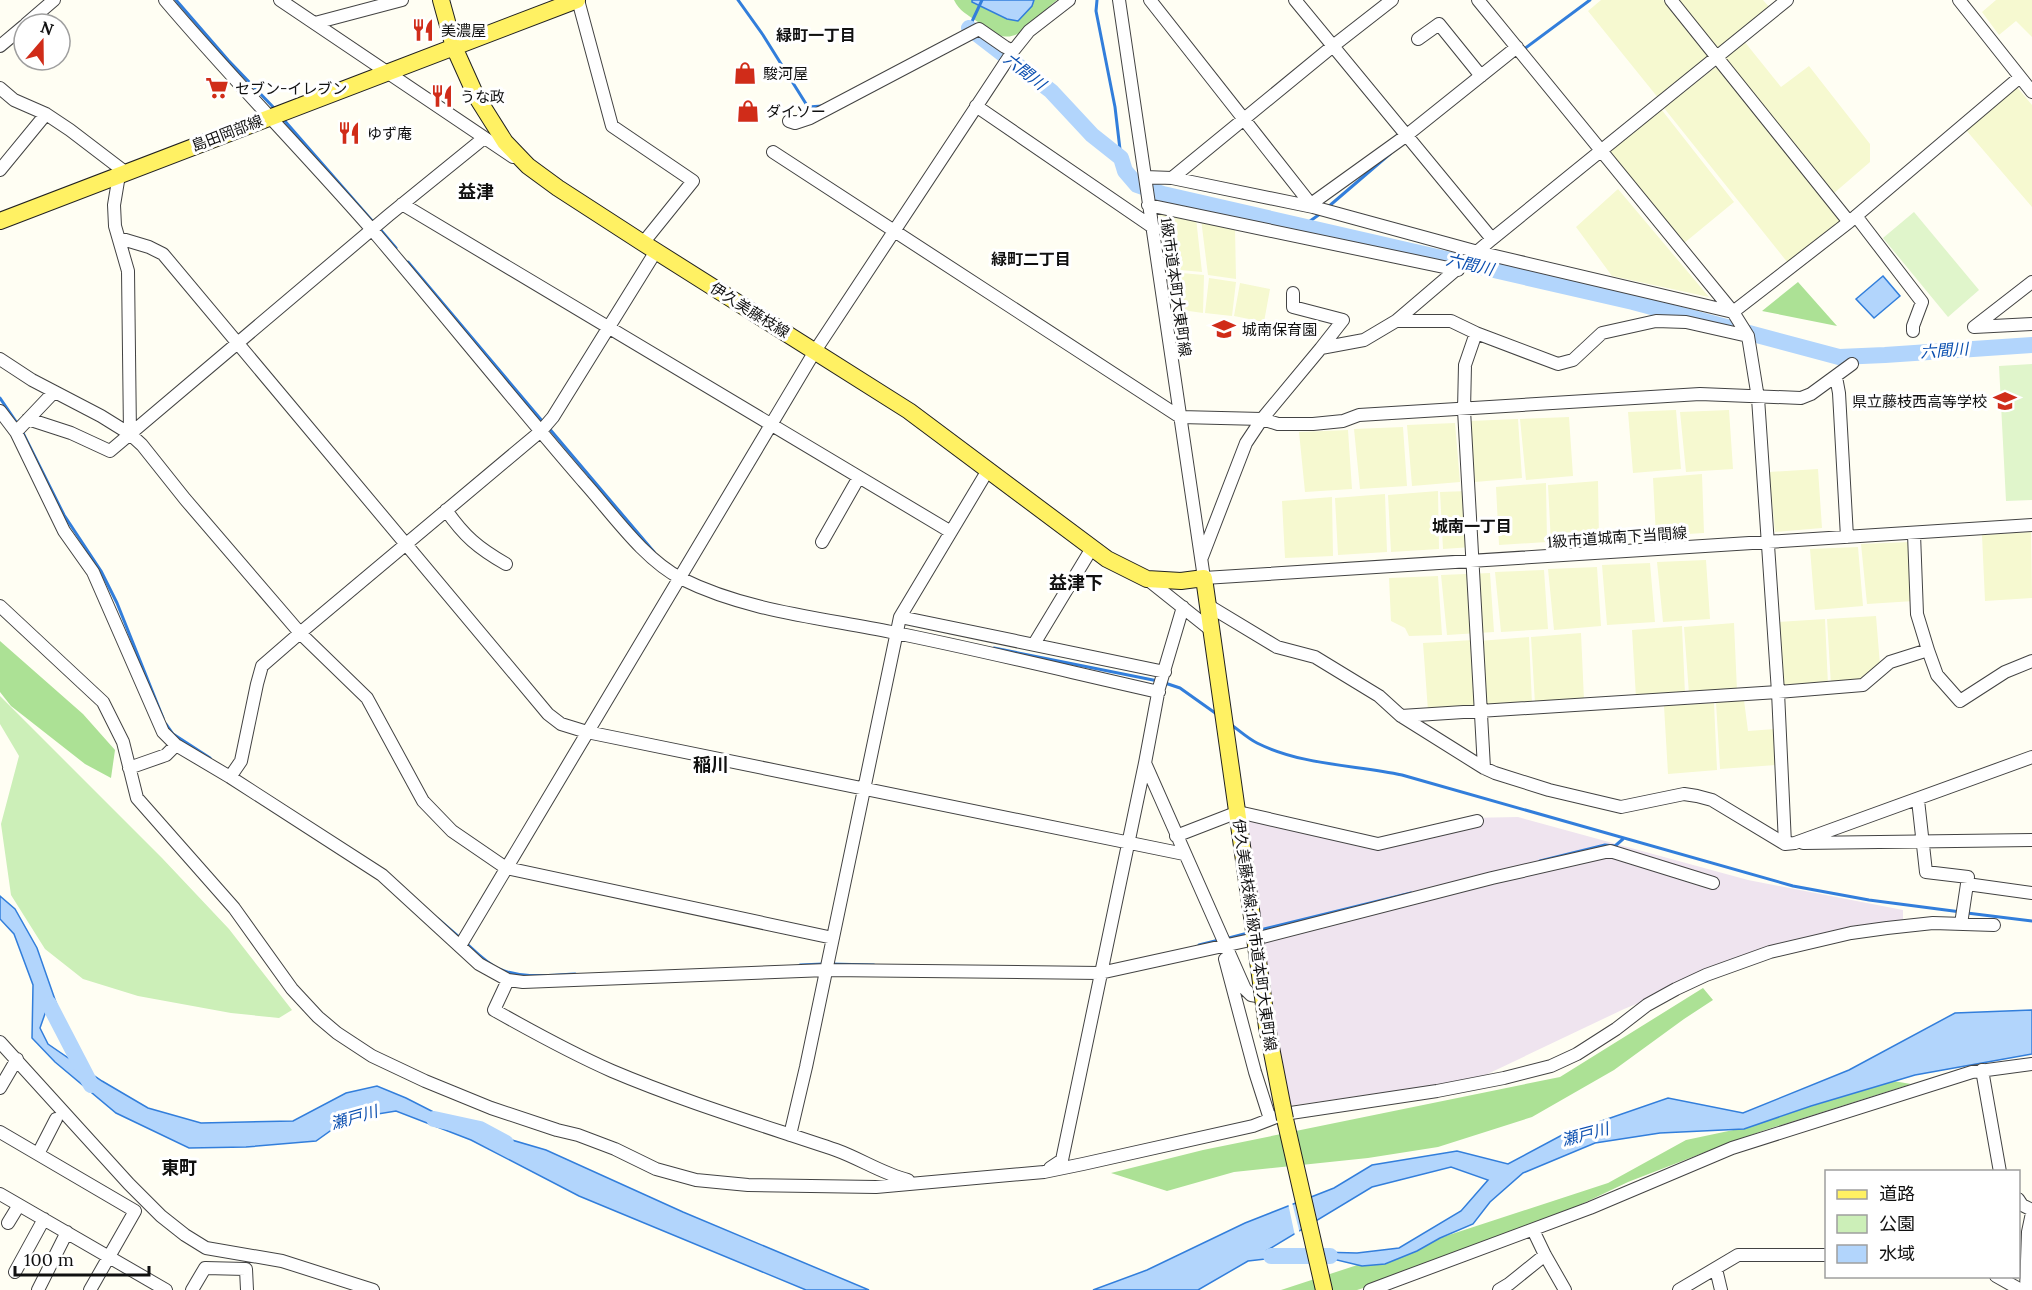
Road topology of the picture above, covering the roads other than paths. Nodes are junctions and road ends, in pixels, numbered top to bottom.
1 (54, 0) edge
2 (165, 0) edge
3 (280, 0) edge
4 (402, 0) edge
5 (441, 0) edge
6 (577, 0) edge
7 (1069, 0) edge
8 (1119, 0) edge
9 (1150, 0) edge
10 (1295, 0) edge
11 (1392, 0) edge
12 (1478, 0) edge
13 (1671, 0) edge
14 (1959, 0) edge
15 (1779, 2) edge
16 (40, 12) edge
17 (315, 23) junction
18 (12, 36) edge
19 (1418, 39) dead end
20 (0, 46) edge
21 (1333, 46) junction
22 (454, 47) junction
23 (1517, 47) junction
24 (1013, 51) junction
25 (1718, 57) junction
26 (388, 72) junction
27 (1481, 76) junction
28 (2020, 77) junction
29 (0, 88) edge
30 (2032, 92) edge
31 (976, 106) junction
32 (46, 114) junction
33 (270, 116) junction
34 (1244, 120) junction
35 (789, 121) dead end
36 (1407, 135) junction
37 (484, 138) junction
38 (1602, 150) junction
39 (773, 152) dead end
40 (528, 166) junction
41 (0, 170) edge
42 (122, 174) junction
43 (1145, 177) junction
44 (1172, 178) junction
45 (402, 204) junction
46 (1148, 205) junction
47 (1312, 206) junction
48 (1853, 219) junction
49 (0, 221) edge
50 (1151, 226) junction
51 (372, 231) junction
52 (894, 231) junction
53 (119, 238) junction
54 (1492, 239) junction
55 (649, 247) junction
56 (1478, 252) junction
57 (1458, 270) junction
58 (2032, 282) edge
59 (1293, 293) dead end
60 (1733, 312) junction
61 (1396, 321) junction
62 (2032, 324) edge
63 (609, 327) junction
64 (1913, 331) dead end
65 (1476, 333) junction
66 (1748, 336) junction
67 (236, 343) junction
68 (1321, 348) junction
69 (815, 351) junction
70 (0, 359) edge
71 (1852, 364) dead end
72 (1836, 377) junction
73 (54, 392) junction
74 (1758, 398) junction
75 (1464, 410) junction
76 (0, 411) edge
77 (1180, 417) junction
78 (28, 419) junction
79 (1262, 419) junction
80 (771, 425) junction
81 (541, 431) junction
82 (16, 432) junction
83 (130, 434) junction
84 (988, 470) junction
85 (859, 477) junction
86 (446, 510) junction
87 (2032, 525) edge
88 (951, 532) junction
89 (1914, 534) junction
90 (1847, 537) junction
91 (822, 542) dead end
92 (1767, 542) junction
93 (405, 544) junction
94 (1092, 548) junction
95 (1201, 559) junction
96 (1473, 561) junction
97 (506, 564) dead end
98 (679, 578) junction
99 (1204, 578) junction
100 (1147, 579) junction
101 (0, 606) edge
102 (1209, 606) junction
103 (1184, 607) junction
104 (900, 617) junction
105 (1211, 630) junction
106 (300, 633) junction
107 (896, 633) junction
108 (1034, 644) junction
109 (1928, 650) junction
110 (2032, 661) edge
111 (1164, 672) junction
112 (1159, 690) junction
113 (1778, 692) junction
114 (1482, 711) junction
115 (1401, 716) junction
116 (587, 732) junction
117 (176, 745) junction
118 (2032, 756) edge
119 (1145, 763) junction
120 (129, 768) junction
121 (1484, 768) junction
122 (230, 777) junction
123 (864, 789) junction
124 (1918, 800) junction
125 (1238, 812) junction
126 (1477, 821) dead end
127 (1176, 836) junction
128 (2032, 840) edge
129 (1127, 842) junction
130 (1923, 842) junction
131 (1790, 843) junction
132 (1184, 854) junction
133 (506, 868) junction
134 (1713, 883) dead end
135 (1967, 884) junction
136 (2032, 892) edge
137 (1961, 924) junction
138 (1994, 925) dead end
139 (833, 938) junction
140 (1255, 939) junction
141 (1225, 944) junction
142 (460, 946) junction
143 (827, 969) junction
144 (1100, 973) junction
145 (508, 980) junction
146 (1263, 997) junction
147 (0, 1042) edge
148 (17, 1059) junction
149 (2032, 1064) edge
150 (1982, 1070) junction
151 (0, 1088) edge
152 (1277, 1117) junction
153 (56, 1119) dead end
154 (0, 1132) edge
155 (790, 1135) junction
156 (38, 1154) junction
157 (2000, 1170) edge
158 (1044, 1172) junction
159 (915, 1182) junction
160 (0, 1194) edge
161 (2020, 1201) edge
162 (19, 1204) junction
163 (2032, 1211) edge
164 (44, 1219) junction
165 (8, 1223) dead end
166 (1533, 1230) junction
167 (67, 1233) junction
168 (202, 1245) junction
169 (1545, 1255) junction
170 (1825, 1255) edge
171 (108, 1257) junction
172 (209, 1268) junction
173 (1716, 1269) junction
174 (15, 1272) dead end
175 (2000, 1278) edge
176 (159, 1288) edge
177 (38, 1290) edge
178 (90, 1290) edge
179 (192, 1290) edge
180 (247, 1290) edge
181 (374, 1290) edge
182 (1324, 1290) edge
183 (1370, 1290) edge
184 (1499, 1290) edge
185 (1565, 1290) edge
186 (1679, 1290) edge
187 (1721, 1290) edge
188 (2021, 1290) edge
189 (2026, 1290) edge

1 - 16 street
2 - 33 street
3 - 17 street
4 - 17 street
5 - 22 main road, 伊久美藤枝線
6 - 22 main road
6 - 55 street
7 - 24 street
8 - 43 street, 1級市道本町大東町線
9 - 34 street
10 - 21 street
11 - 21 street
12 - 23 street
13 - 25 street
14 - 28 street
15 - 25 street
17 - 26 street
18 - 20 street
19 - 27 street
21 - 34 street
21 - 36 street
22 - 26 main road, 島田岡部線
22 - 40 main road, 伊久美藤枝線
23 - 27 street
23 - 38 street
24 - 31 street
24 - 35 street
25 - 38 street
25 - 48 street
26 - 33 main road, 島田岡部線
26 - 37 street
27 - 36 street
28 - 30 street
28 - 48 street
29 - 32 street
31 - 50 street
31 - 52 street
32 - 41 street
32 - 42 street
33 - 42 main road, 島田岡部線
33 - 51 street
34 - 44 street
34 - 47 street
36 - 47 street
36 - 54 street
37 - 40 street
37 - 45 street
38 - 54 street
38 - 60 street
39 - 52 street
40 - 55 main road, 伊久美藤枝線
42 - 49 main road, 島田岡部線
42 - 53 street
43 - 44 street
43 - 46 street, 1級市道本町大東町線
44 - 47 street
45 - 51 street
45 - 63 street
46 - 50 street, 1級市道本町大東町線
46 - 57 street
47 - 56 street
48 - 60 street
48 - 64 street
50 - 77 street, 1級市道本町大東町線
51 - 67 street
51 - 81 street
52 - 69 street
52 - 77 street
53 - 67 street
53 - 83 street
54 - 56 street
55 - 63 street
55 - 69 main road, 伊久美藤枝線
56 - 57 street
56 - 60 street
57 - 61 street
58 - 62 street
59 - 68 street
60 - 66 street
61 - 65 street
61 - 68 street
63 - 80 street
63 - 81 street
65 - 66 street
65 - 75 street
66 - 74 street
67 - 83 street
67 - 93 street
68 - 79 street
69 - 80 street
69 - 84 main road, 伊久美藤枝線
70 - 73 street
71 - 72 street
72 - 74 street
72 - 90 street
73 - 78 street
73 - 83 street
74 - 75 street
74 - 92 street
75 - 79 street
75 - 96 street
76 - 82 street
77 - 79 street
77 - 95 street, 1級市道本町大東町線
78 - 82 street
78 - 83 street
79 - 95 street
80 - 85 street
80 - 98 street
81 - 86 street
81 - 98 street
82 - 117 street
83 - 106 street
84 - 88 street
84 - 94 main road, 伊久美藤枝線
85 - 88 street
85 - 91 street
86 - 93 street
86 - 97 street
87 - 89 street, 1級市道城南下当間線
88 - 104 street
89 - 90 street, 1級市道城南下当間線
89 - 109 street
90 - 92 street, 1級市道城南下当間線
92 - 96 street, 1級市道城南下当間線
92 - 113 street
93 - 106 street
93 - 116 street
94 - 100 main road, 伊久美藤枝線
94 - 108 street
95 - 99 street, 1級市道本町大東町線
96 - 99 street, 1級市道城南下当間線
96 - 114 street
98 - 107 street
98 - 116 street
99 - 100 main road, 伊久美藤枝線
99 - 102 main road, 伊久美藤枝線;1級市道本町大東町線
100 - 103 street
101 - 120 street
102 - 105 main road, 伊久美藤枝線;1級市道本町大東町線
102 - 115 street
103 - 105 street
103 - 111 street
104 - 107 street
104 - 108 street
105 - 125 main road, 伊久美藤枝線;1級市道本町大東町線
106 - 122 street
106 - 133 street
107 - 112 street
107 - 123 street
108 - 111 street
109 - 110 street
109 - 113 street
111 - 112 street
112 - 119 street
113 - 114 street
113 - 131 street
114 - 115 street
114 - 121 street
115 - 121 street
116 - 123 street
116 - 133 street
117 - 120 street
117 - 122 street
118 - 124 street
119 - 127 street
119 - 129 street
120 - 159 street
121 - 131 street
122 - 142 street
123 - 129 street
123 - 139 street
124 - 130 street
124 - 131 street
125 - 126 street
125 - 127 street
125 - 140 main road, 伊久美藤枝線;1級市道本町大東町線
127 - 132 street
128 - 130 street
129 - 132 street
129 - 144 street
130 - 131 street
130 - 135 street
132 - 141 street
133 - 139 street
133 - 142 street
134 - 140 street
135 - 136 street
135 - 137 street
137 - 138 street
137 - 152 street
139 - 143 street
140 - 141 street
140 - 146 main road, 伊久美藤枝線;1級市道本町大東町線, bridge
141 - 144 street
141 - 146 street
141 - 152 street
142 - 145 street
143 - 144 street
143 - 145 street
143 - 155 street
144 - 158 street
145 - 155 street
146 - 152 main road, 伊久美藤枝線;1級市道本町大東町線, bridge
147 - 148 street
148 - 151 street
148 - 168 street
149 - 150 street
150 - 157 street
150 - 166 street
152 - 158 street
152 - 182 main road, 伊久美藤枝線;1級市道本町大東町線
153 - 156 street
154 - 156 street
155 - 159 street
156 - 171 street
158 - 159 street
160 - 162 street
161 - 163 street
162 - 164 street
162 - 165 street
163 - 189 street
164 - 167 street
164 - 174 street
166 - 169 street
166 - 183 street
167 - 171 street
167 - 177 street
168 - 172 street
168 - 181 street
169 - 184 street
169 - 185 street
170 - 173 street
171 - 176 street
171 - 178 street
172 - 179 street
172 - 180 street
173 - 186 street
173 - 187 street
175 - 188 street

